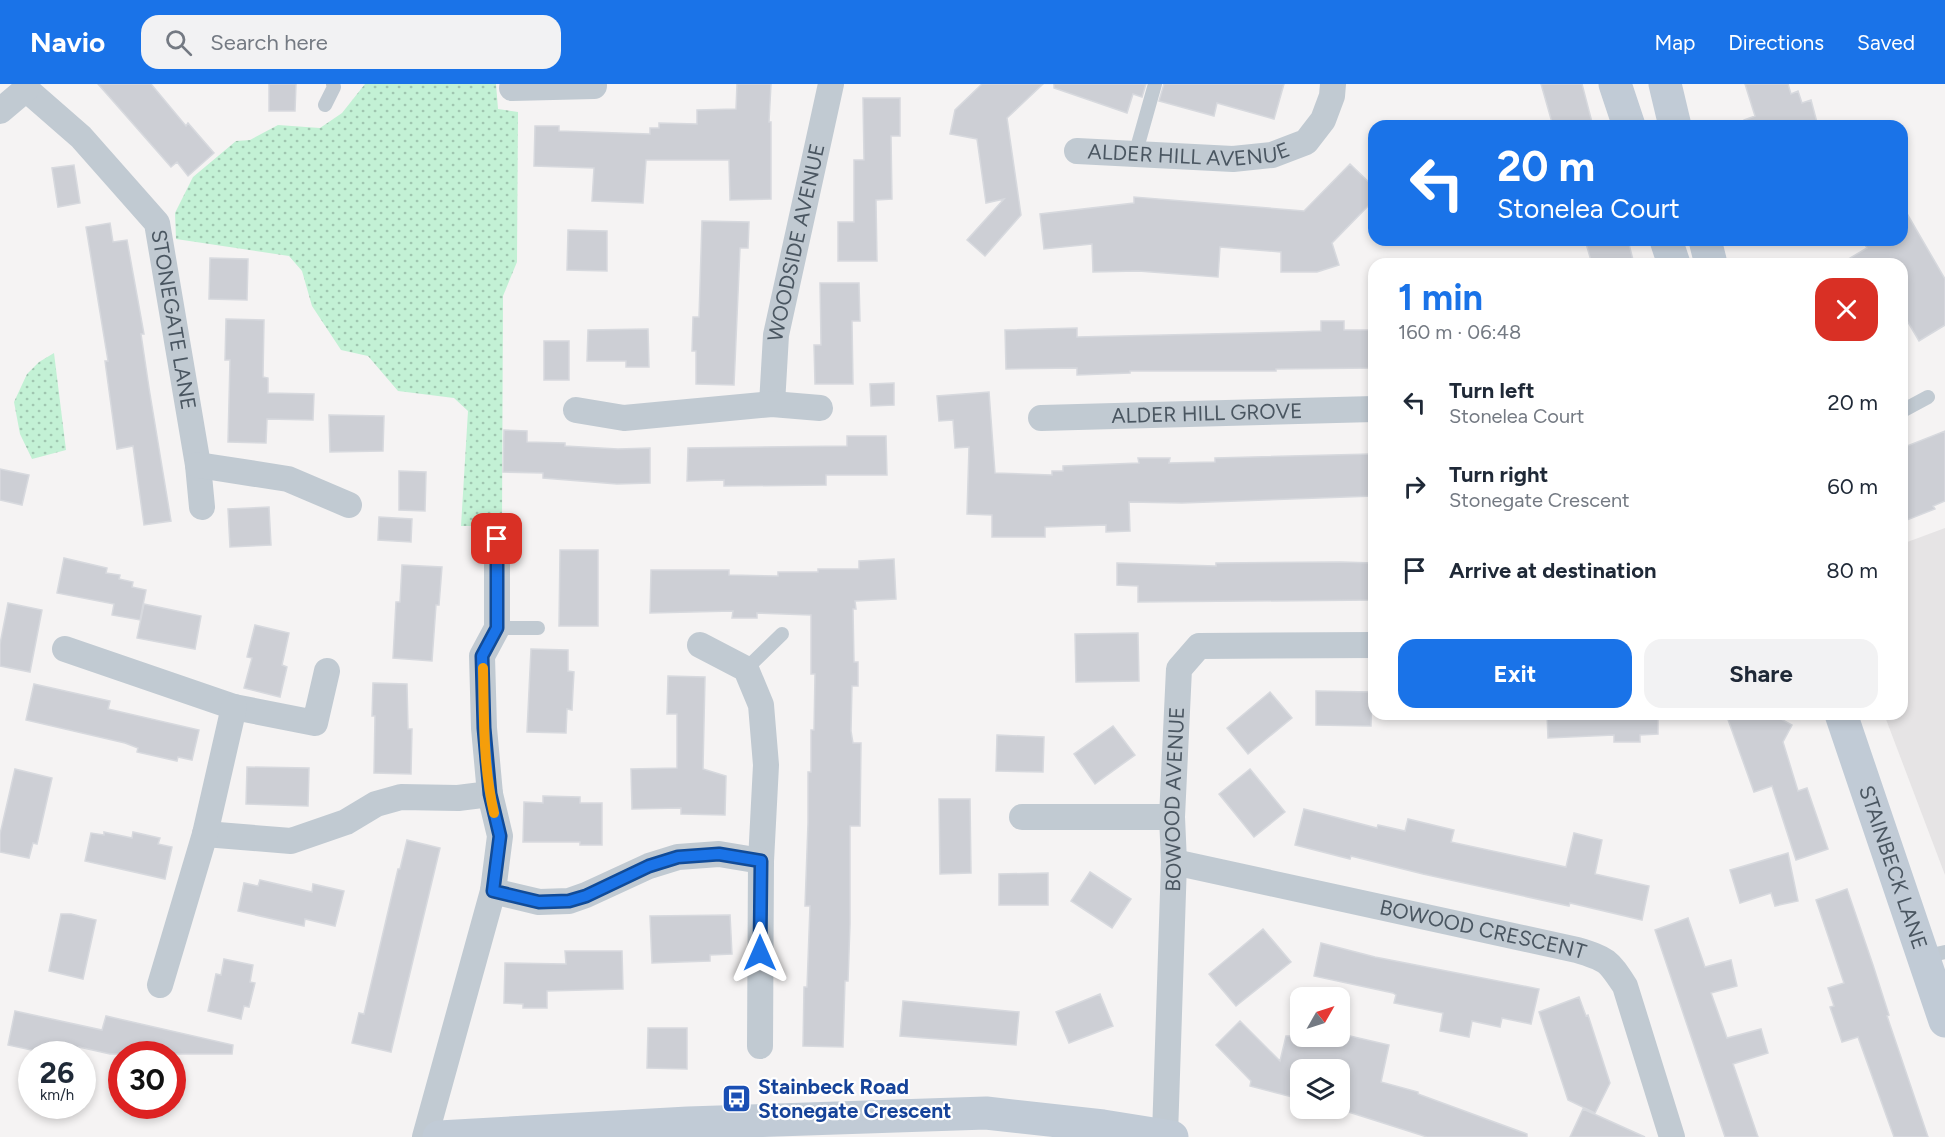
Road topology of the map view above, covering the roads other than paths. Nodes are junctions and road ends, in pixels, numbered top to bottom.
1 (333, 84) edge
2 (831, 84) edge
3 (1155, 84) edge
4 (1333, 84) edge
5 (1615, 84) edge
6 (1665, 84) edge
7 (558, 85) edge
8 (26, 86) edge
9 (594, 86) dead end
10 (512, 88) dead end
11 (325, 105) dead end
12 (0, 111) edge
13 (1627, 120) edge
14 (1674, 120) edge
15 (1077, 152) dead end
16 (1135, 155) junction
17 (1928, 397) dead end
18 (772, 404) junction
19 (820, 408) dead end
20 (1908, 408) edge
21 (1368, 409) edge
22 (576, 410) dead end
23 (1041, 418) dead end
24 (198, 465) junction
25 (350, 505) dead end
26 (202, 507) dead end
27 (497, 539) dead end
28 (497, 628) junction
29 (538, 628) dead end
30 (782, 634) dead end
31 (700, 645) dead end
32 (1368, 645) edge
33 (65, 649) dead end
34 (746, 669) junction
35 (327, 670) dead end
36 (234, 707) junction
37 (1843, 720) edge
38 (490, 794) junction
39 (1022, 817) dead end
40 (1172, 817) junction
41 (206, 834) junction
42 (761, 861) junction
43 (1174, 862) junction
44 (493, 891) junction
45 (1934, 955) edge
46 (160, 985) dead end
47 (1945, 1022) edge
48 (760, 1046) dead end
49 (519, 1135) edge
50 (1168, 1136) edge
51 (424, 1137) edge
52 (439, 1137) edge
53 (1672, 1137) edge

1 - 11 lane
2 - 18 street, WOODSIDE AVENUE
3 - 16 lane
4 - 16 street, ALDER HILL AVENUE
5 - 13 street
6 - 14 street
7 - 9 street
7 - 10 street
8 - 12 street
8 - 24 street, STONEGATE LANE
15 - 16 street, ALDER HILL AVENUE
17 - 20 lane
18 - 19 street
18 - 22 street
21 - 23 street, ALDER HILL GROVE
24 - 25 street
24 - 26 street, STONEGATE LANE
27 - 28 street
28 - 29 lane
28 - 38 street
30 - 34 lane
31 - 34 street
32 - 40 street, BOWOOD AVENUE
33 - 36 street
34 - 42 street
35 - 36 street
36 - 41 street
37 - 45 street, STAINBECK LANE
38 - 41 street
38 - 44 street
39 - 40 street
40 - 43 street, BOWOOD AVENUE
41 - 46 street
42 - 44 street
42 - 48 street
43 - 50 street, BOWOOD AVENUE
43 - 53 street, BOWOOD CRESCENT
44 - 51 street
45 - 47 street, STAINBECK LANE
49 - 50 street
49 - 52 street

